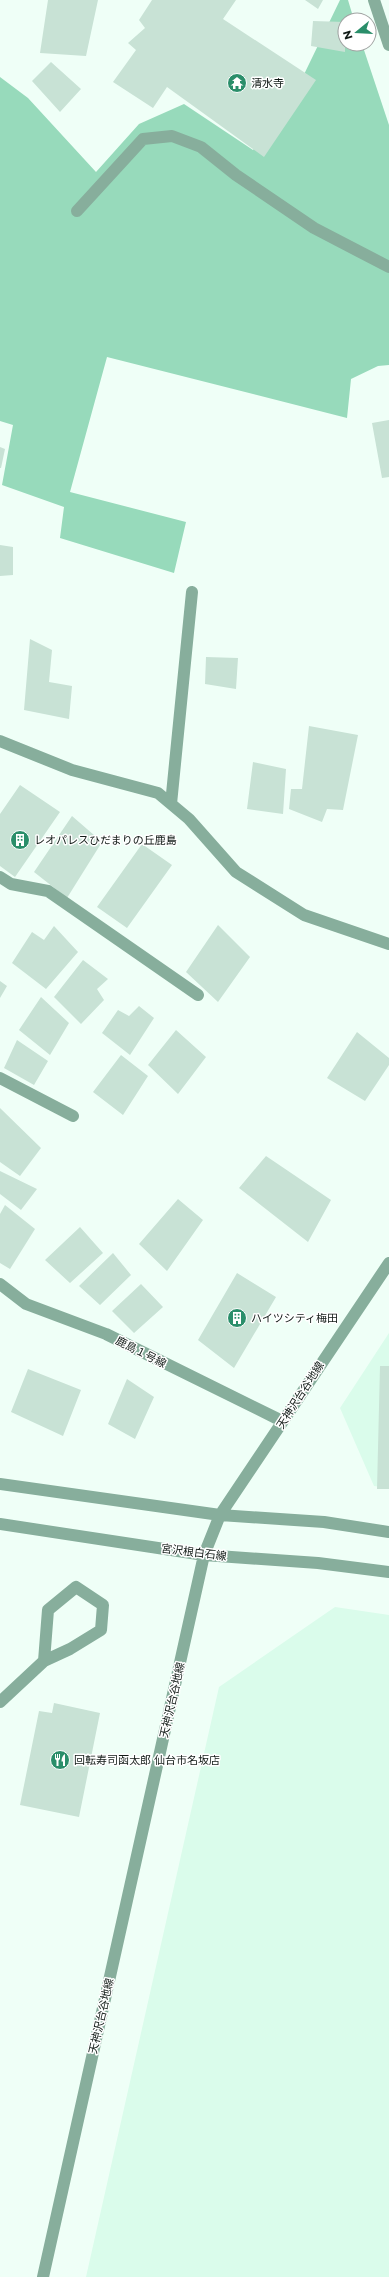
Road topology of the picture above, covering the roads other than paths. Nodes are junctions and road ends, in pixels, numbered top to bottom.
1 (374, 0) edge
2 (389, 45) edge
3 (77, 211) dead end
4 (389, 267) edge
5 (192, 592) dead end
6 (0, 741) edge
7 (171, 804) junction
8 (0, 876) edge
9 (389, 944) edge
10 (198, 995) dead end
11 (0, 1078) edge
12 (73, 1116) dead end
13 (389, 1263) edge
14 (0, 1284) edge
15 (282, 1421) junction
16 (0, 1484) edge
17 (220, 1514) junction
18 (0, 1524) edge
19 (389, 1532) edge
20 (204, 1555) junction
21 (389, 1572) edge
22 (44, 1661) junction
23 (0, 1702) edge
24 (43, 2277) edge

1 - 2 street
3 - 4 street
5 - 7 street
6 - 7 street
7 - 9 street
8 - 10 street
11 - 12 street
13 - 15 street, 天神沢台谷地線
14 - 15 street, 鹿島１号線
15 - 17 street, 天神沢台谷地線
16 - 17 street
17 - 19 street
17 - 20 street, 天神沢台谷地線
18 - 20 street, 宮沢根白石線
20 - 21 street, 宮沢根白石線
20 - 24 street, 天神沢台谷地線
22 - 22 street
22 - 23 street

